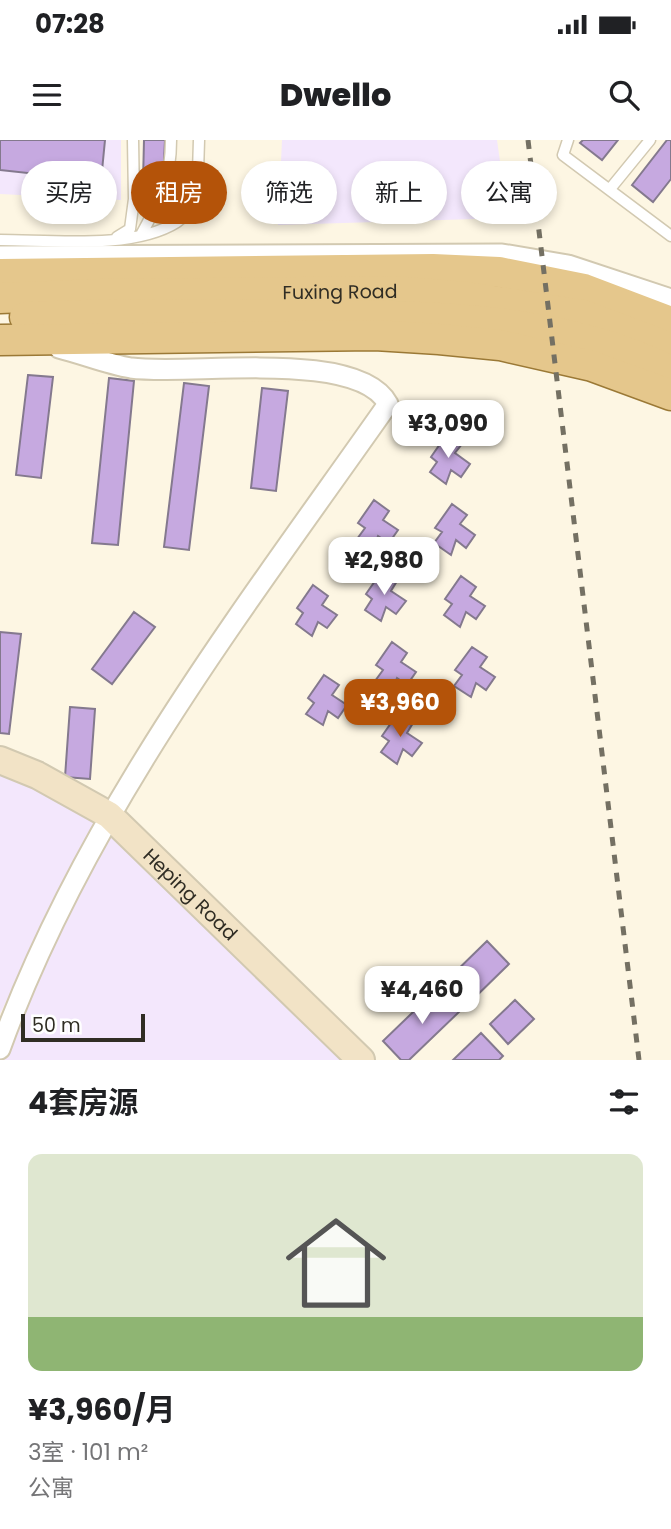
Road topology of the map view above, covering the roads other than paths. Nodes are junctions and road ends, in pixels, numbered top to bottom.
1 (133, 140) edge
2 (171, 140) edge
3 (199, 140) edge
4 (568, 140) edge
5 (650, 140) edge
6 (610, 189) junction
7 (671, 219) edge
8 (667, 233) edge
9 (141, 235) junction
10 (0, 240) edge
11 (114, 240) junction
12 (0, 256) edge
13 (0, 274) edge
14 (0, 298) edge
15 (671, 299) edge
16 (0, 319) edge
17 (671, 322) edge
18 (0, 340) edge
19 (0, 348) edge
20 (59, 348) junction
21 (671, 348) edge
22 (671, 371) edge
23 (671, 395) edge
24 (671, 403) edge
25 (0, 760) edge
26 (109, 815) junction
27 (0, 1049) edge
28 (361, 1060) edge

1 - 11 lane
2 - 9 lane
3 - 9 lane
4 - 6 lane
5 - 6 lane
6 - 8 lane
7 - 8 lane
9 - 11 lane
10 - 11 lane
12 - 15 street
13 - 17 main road
14 - 21 main road, Fuxing Road
16 - 22 main road, Fuxing Road
18 - 23 main road
19 - 20 street
20 - 24 street
20 - 26 street
25 - 26 street, Heping Road
26 - 27 street
26 - 28 street, Heping Road

